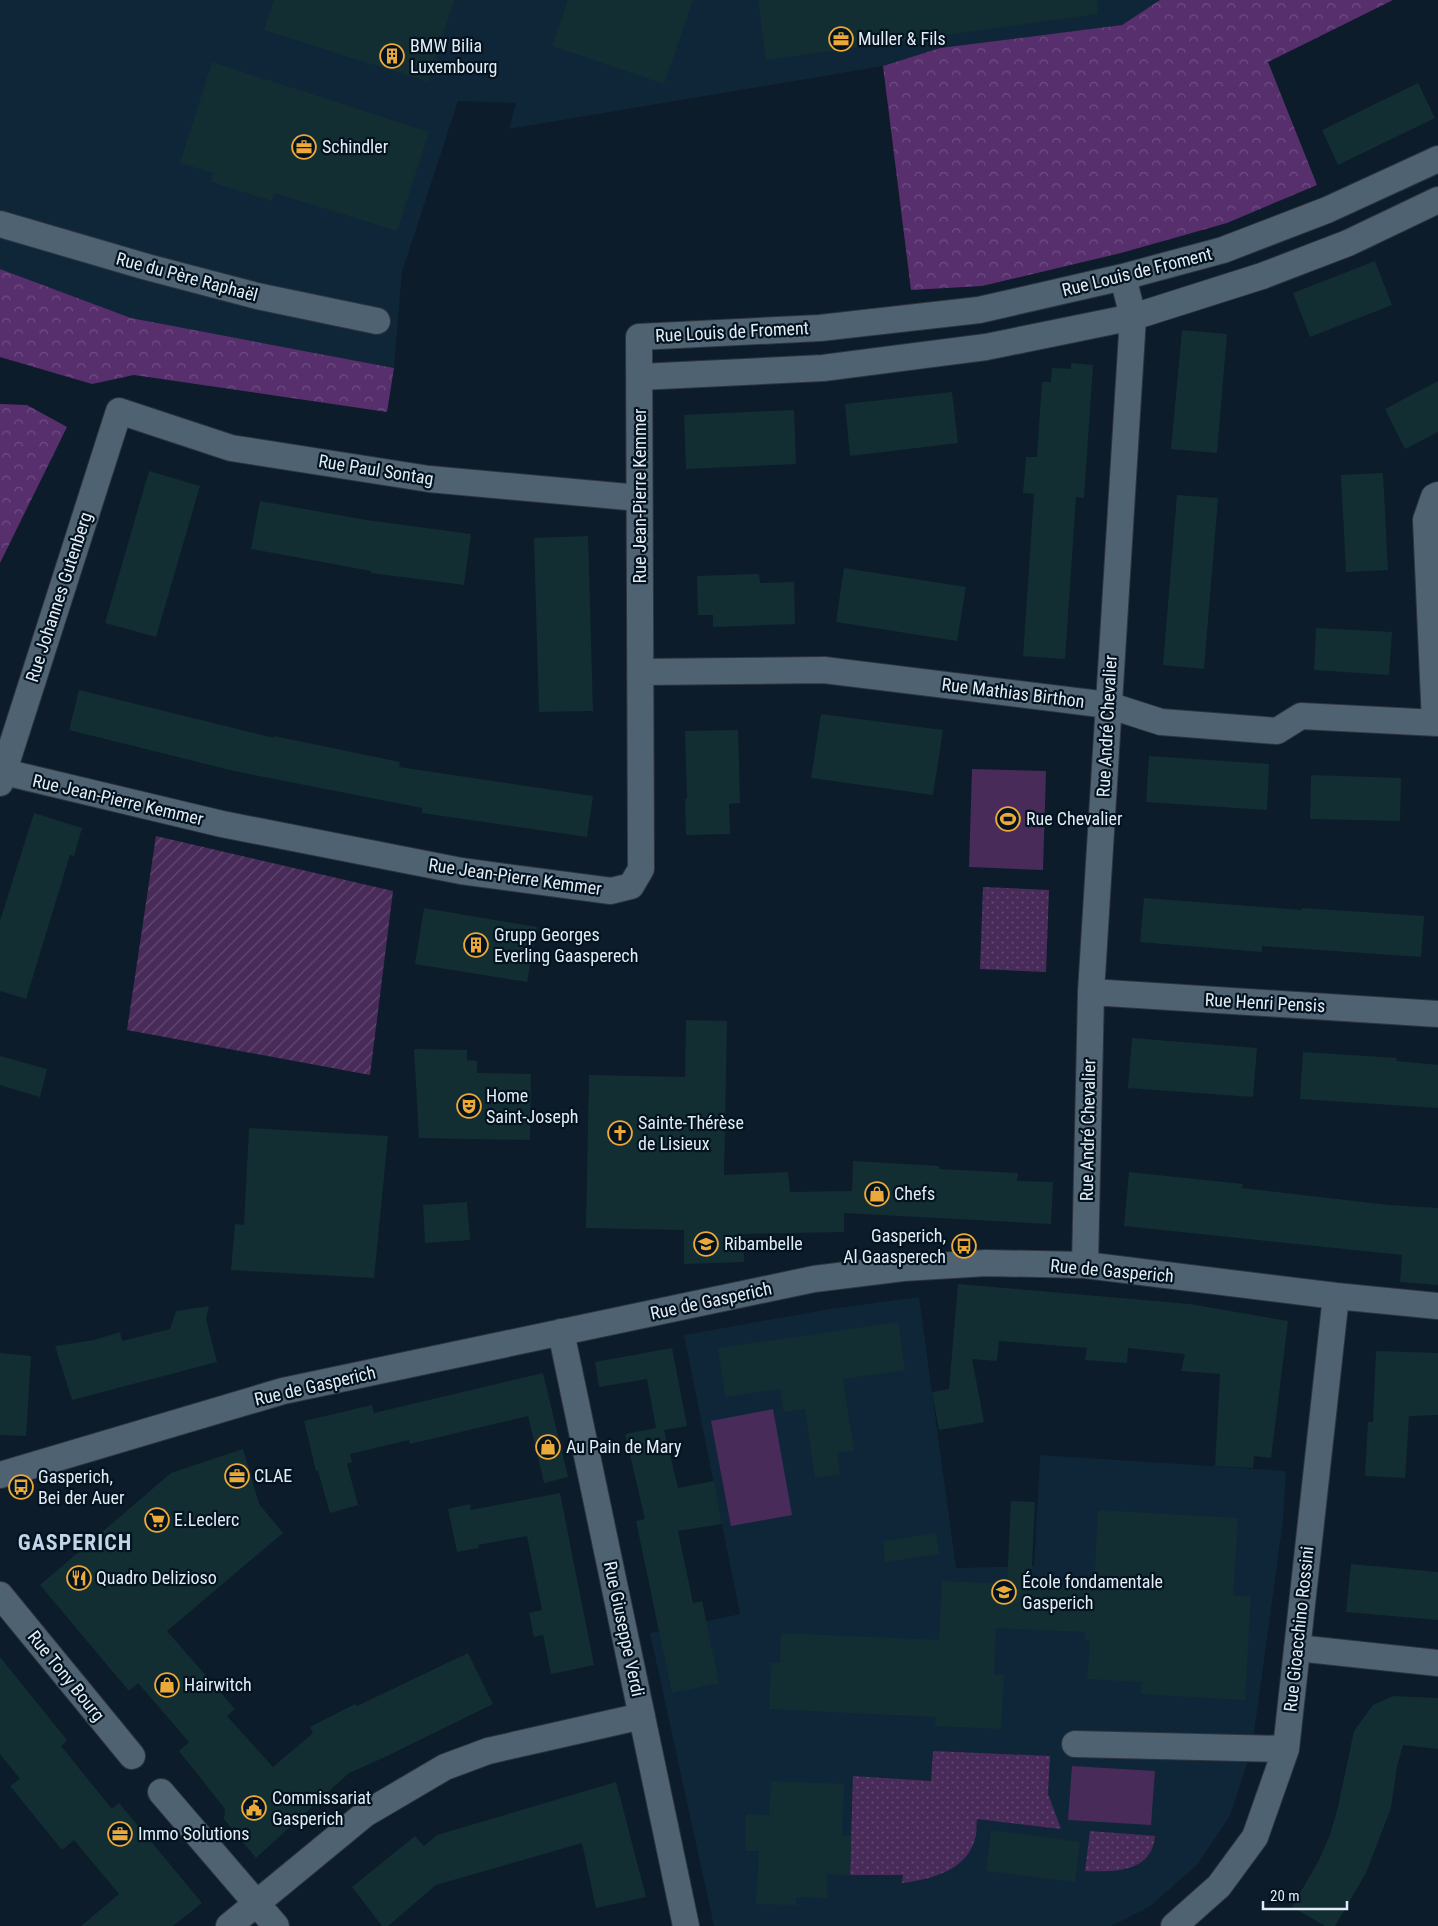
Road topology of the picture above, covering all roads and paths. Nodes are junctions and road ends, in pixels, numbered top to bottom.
1 (1438, 159) edge
2 (1438, 200) edge
3 (0, 224) edge
4 (1123, 277) junction
5 (1133, 317) junction
6 (377, 321) dead end
7 (820, 328) junction
8 (823, 368) junction
9 (640, 370) junction
10 (118, 411) joint
11 (1438, 495) edge
12 (639, 498) junction
13 (641, 672) junction
14 (1108, 705) junction
15 (1437, 723) edge
16 (1, 776) edge
17 (1091, 992) junction
18 (1438, 1014) edge
19 (1085, 1265) junction
20 (1336, 1296) junction
21 (1438, 1306) edge
22 (561, 1332) junction
23 (0, 1475) edge
24 (0, 1594) edge
25 (1297, 1648) junction
26 (1438, 1663) edge
27 (642, 1716) junction
28 (1075, 1744) dead end
29 (1286, 1749) junction
30 (132, 1756) dead end
31 (161, 1792) dead end
32 (257, 1902) junction
33 (229, 1926) edge
34 (276, 1926) edge
35 (686, 1926) edge
36 (1174, 1926) edge

1 - 4 street, Rue Louis de Froment
2 - 5 street, Rue Louis de Froment
3 - 6 street, Rue du Père Raphaël
4 - 5 street, Rue André Chevalier
4 - 7 street, Rue Louis de Froment
5 - 8 street, Rue Louis de Froment
5 - 14 street, Rue André Chevalier
7 - 8 street, Rue Louis de Froment
7 - 9 street, Rue Louis de Froment
8 - 9 street, Rue Louis de Froment
9 - 12 street, Rue Jean-Pierre Kemmer
10 - 12 street, Rue Paul Sontag
10 - 16 street, Rue Johannes Gutenberg
11 - 15 street
12 - 13 street, Rue Jean-Pierre Kemmer
13 - 14 street, Rue Mathias Birthon
13 - 16 street, Rue Jean-Pierre Kemmer
14 - 15 street, Rue Mathias Birthon
14 - 17 street, Rue André Chevalier
17 - 18 street, Rue Henri Pensis
17 - 19 street, Rue André Chevalier
19 - 20 street, Rue de Gasperich
19 - 22 street, Rue de Gasperich
20 - 21 street, Rue de Gasperich
20 - 25 street, Rue Gioacchino Rossini
22 - 23 street, Rue de Gasperich
22 - 27 street, Rue Giuseppe Verdi
24 - 30 street, Rue Tony Bourg
25 - 26 street
25 - 29 street, Rue Gioacchino Rossini
27 - 32 street
27 - 35 street, Rue Giuseppe Verdi
28 - 29 street
29 - 36 street, Rue Gioacchino Rossini
31 - 32 street
32 - 33 street
32 - 34 street

